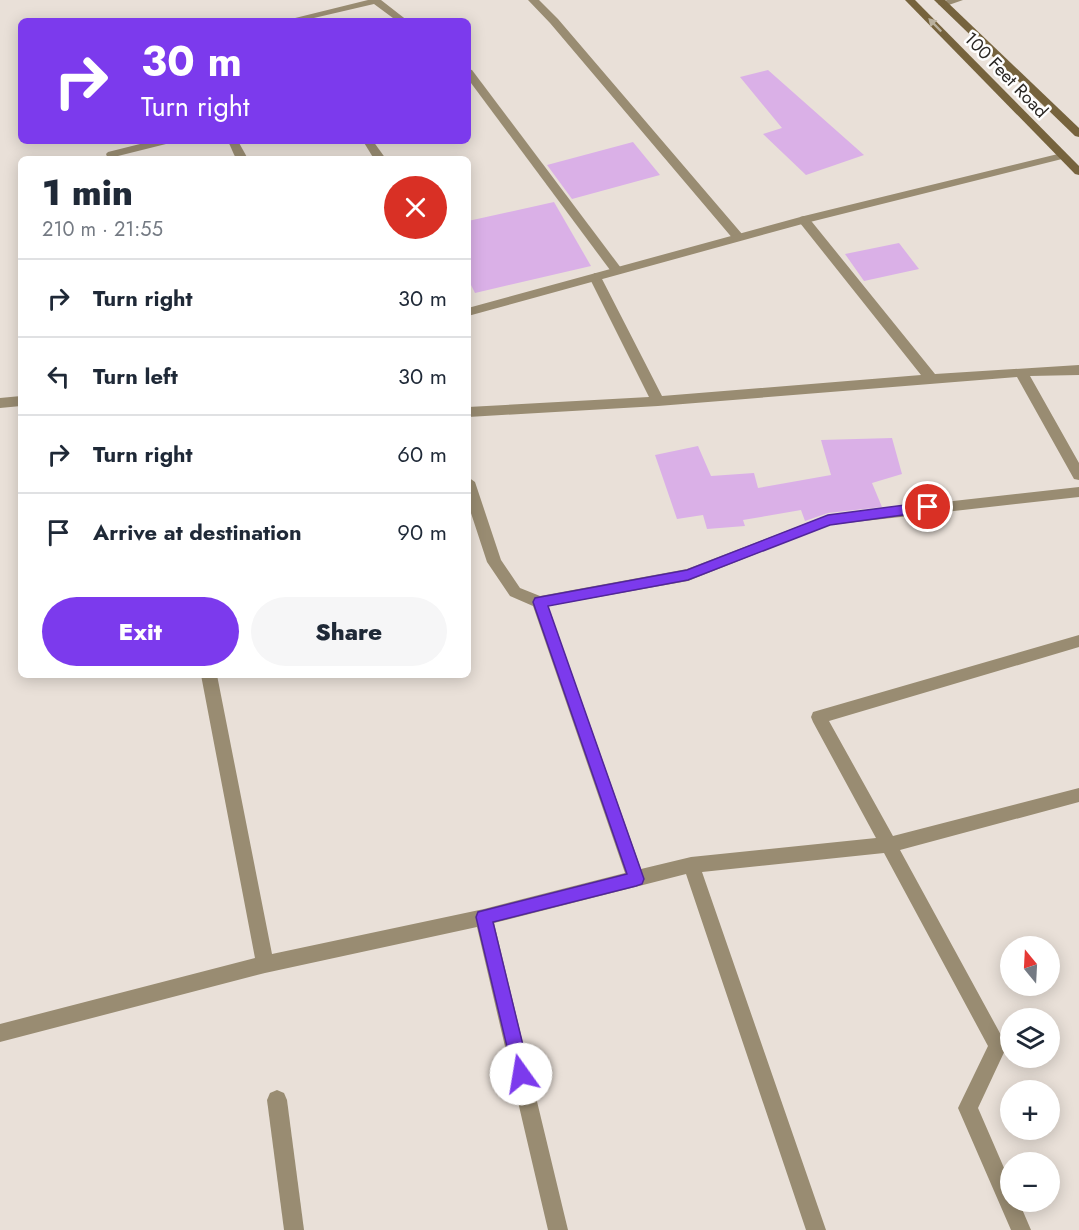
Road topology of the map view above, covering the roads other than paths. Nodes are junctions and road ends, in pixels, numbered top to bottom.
1 (377, 0) edge
2 (533, 0) edge
3 (910, 0) edge
4 (958, 0) edge
5 (941, 2) edge
6 (301, 18) edge
7 (399, 18) edge
8 (471, 76) edge
9 (1079, 134) edge
10 (154, 144) edge
11 (1079, 153) edge
12 (113, 156) edge
13 (1062, 156) junction
14 (1079, 172) edge
15 (804, 220) junction
16 (738, 237) junction
17 (617, 271) junction
18 (595, 277) junction
19 (471, 308) edge
20 (1079, 370) edge
21 (1021, 372) junction
22 (932, 380) junction
23 (18, 401) edge
24 (658, 401) junction
25 (0, 403) edge
26 (471, 412) edge
27 (1079, 475) edge
28 (471, 491) edge
29 (1079, 492) edge
30 (539, 602) junction
31 (1079, 641) edge
32 (210, 678) edge
33 (1079, 795) edge
34 (889, 845) junction
35 (691, 865) junction
36 (636, 879) junction
37 (484, 917) junction
38 (265, 964) junction
39 (0, 1033) edge
40 (277, 1100) dead end
41 (294, 1230) edge
42 (558, 1230) edge
43 (816, 1230) edge
44 (1021, 1230) edge

1 - 6 street
1 - 7 street
2 - 16 street
13 -> 3 main road, 100 Feet Road
4 - 5 street
5 - 9 main road
8 - 17 street
10 - 12 street
11 - 13 main road
13 - 14 main road, 100 Feet Road
13 - 15 street
15 - 16 street
15 - 22 street
16 - 17 street
17 - 18 street
18 - 19 street
18 - 24 street
20 - 21 street
21 - 22 street
21 - 27 street
22 - 24 street
23 - 25 street
24 - 26 street
28 - 30 street
29 - 30 street
30 - 36 street
31 - 34 street
32 - 38 street
33 - 34 street
34 - 35 street
34 - 44 street
35 - 36 street
35 - 43 street
36 - 37 street
37 - 38 street
37 - 42 street
38 - 39 street
40 - 41 street

